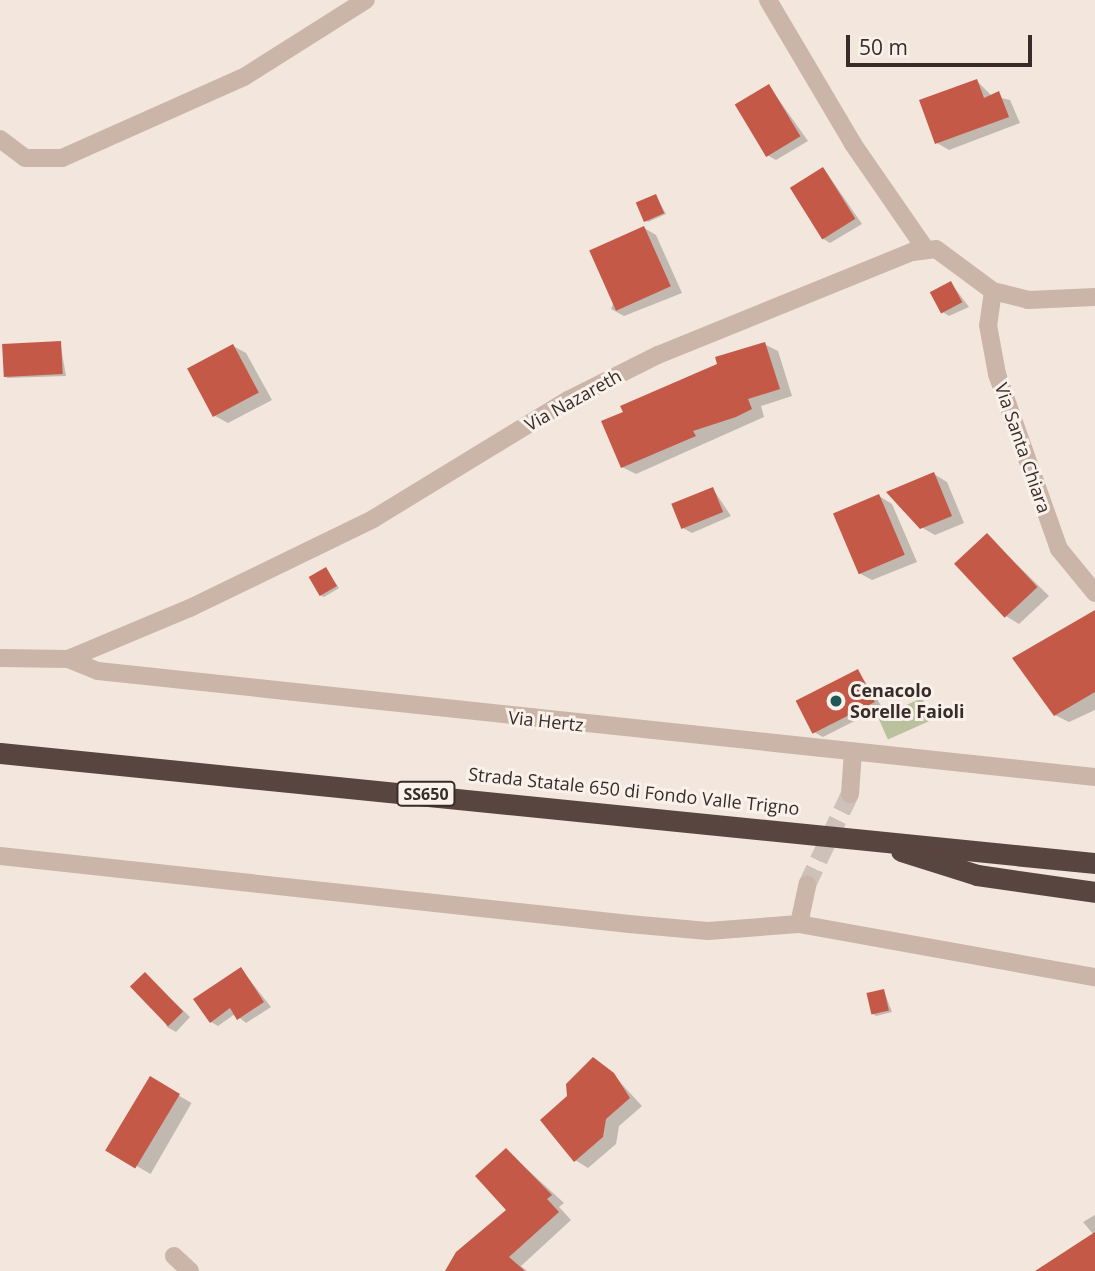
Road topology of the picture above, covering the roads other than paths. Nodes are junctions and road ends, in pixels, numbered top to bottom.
1 (366, 0) edge
2 (768, 0) edge
3 (0, 139) edge
4 (926, 250) junction
5 (993, 290) junction
6 (1095, 297) edge
7 (1095, 593) edge
8 (0, 658) edge
9 (68, 659) junction
10 (0, 753) edge
11 (853, 755) junction
12 (1095, 777) edge
13 (850, 794) tunnel mouth
14 (852, 836) junction
15 (0, 856) edge
16 (1095, 863) edge
17 (807, 885) tunnel mouth
18 (1095, 892) edge
19 (799, 924) junction
20 (1095, 977) edge
21 (174, 1256) dead end
22 (190, 1271) edge

1 - 3 street
2 - 4 street
4 - 5 street
4 - 9 street, Via Nazareth
5 - 6 street
5 - 7 street, Via Santa Chiara
8 - 9 street, Via Hertz
9 - 11 street, Via Hertz
10 - 14 highway, Strada Statale 650 di Fondo Valle Trigno / SS650
11 - 12 street, Via Hertz
11 - 13 street
14 - 16 highway, Strada Statale 650 di Fondo Valle Trigno / SS650
14 - 18 highway
15 - 19 street
17 - 19 street
19 - 20 street
21 - 22 street

